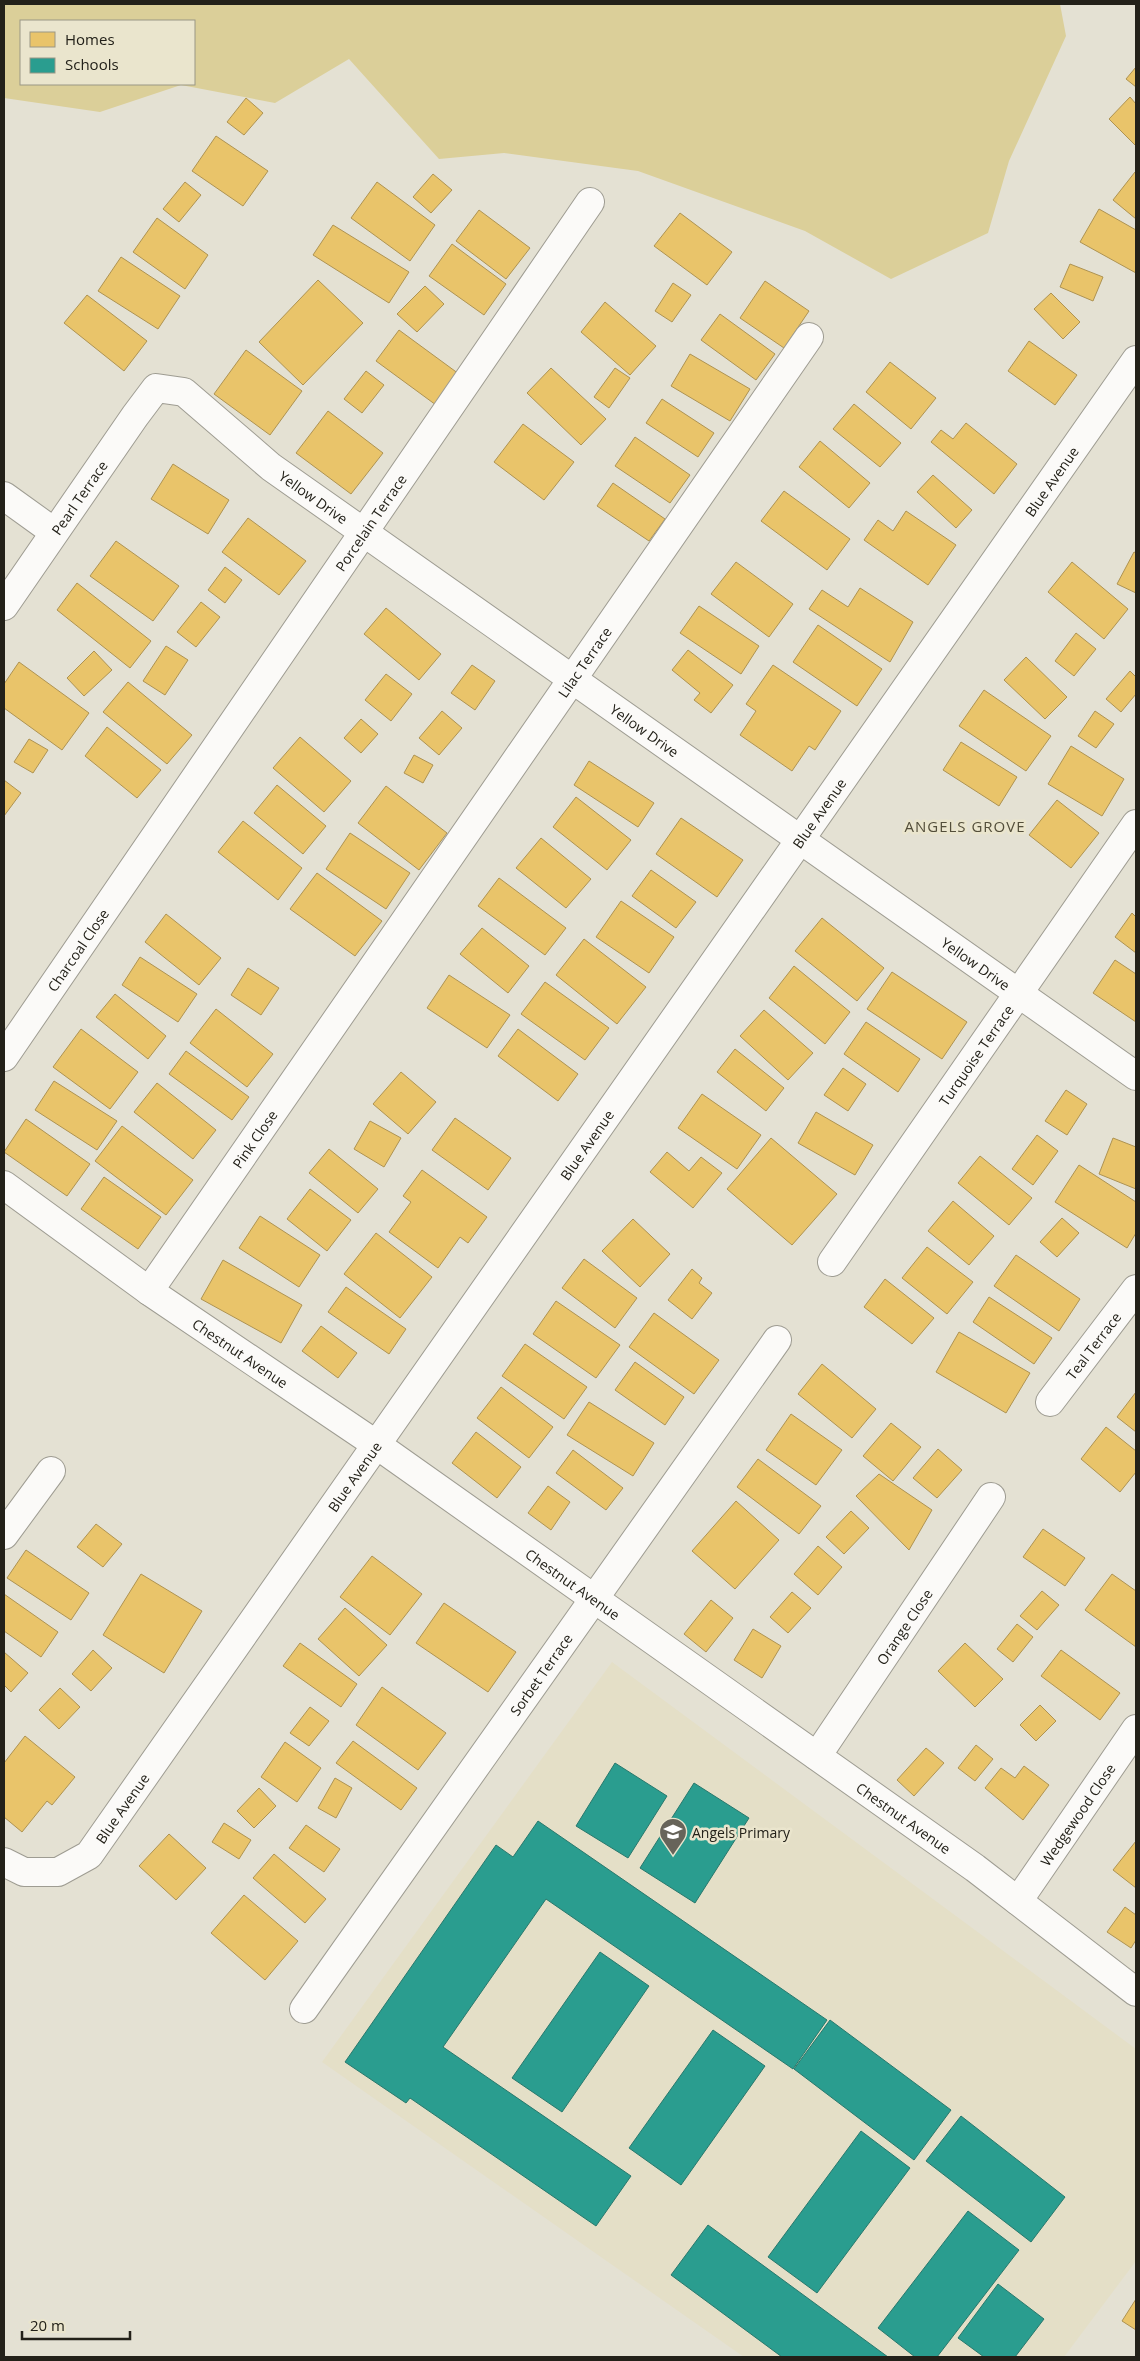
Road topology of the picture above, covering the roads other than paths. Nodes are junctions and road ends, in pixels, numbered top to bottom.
1 (590, 202) dead end
2 (809, 337) dead end
3 (1136, 360) edge
4 (156, 388) joint
5 (4, 496) edge
6 (54, 532) junction
7 (364, 532) junction
8 (4, 606) edge
9 (572, 679) junction
10 (1136, 824) edge
11 (801, 840) junction
12 (150, 843) joint
13 (359, 988) joint
14 (1018, 993) junction
15 (4, 1057) edge
16 (1136, 1076) edge
17 (4, 1185) edge
18 (832, 1262) dead end
19 (1136, 1289) edge
20 (149, 1291) junction
21 (777, 1340) dead end
22 (1050, 1402) dead end
23 (377, 1445) junction
24 (51, 1471) dead end
25 (991, 1497) dead end
26 (4, 1535) edge
27 (593, 1598) junction
28 (1136, 1729) edge
29 (817, 1756) junction
30 (4, 1862) edge
31 (1018, 1901) junction
32 (1136, 1992) edge
33 (304, 2009) dead end

1 - 7 street, Porcelain Terrace
2 - 9 street, Lilac Terrace
3 - 11 street, Blue Avenue
4 - 6 street, Pearl Terrace
4 - 7 street, Yellow Drive
5 - 6 street
6 - 8 street, Pearl Terrace
7 - 9 street, Yellow Drive
7 - 12 street, Porcelain Terrace
9 - 11 street, Yellow Drive
9 - 13 street, Lilac Terrace
10 - 14 street, Turquoise Terrace
11 - 14 street, Yellow Drive
11 - 23 street, Blue Avenue
12 - 15 street, Charcoal Close
13 - 20 street, Pink Close
14 - 16 street, Yellow Drive
14 - 18 street, Turquoise Terrace
17 - 20 street, Chestnut Avenue
19 - 22 street, Teal Terrace
20 - 23 street, Chestnut Avenue
21 - 27 street, Sorbet Terrace
23 - 27 street, Chestnut Avenue
23 - 30 street, Blue Avenue
24 - 26 street
25 - 29 street, Orange Close
27 - 29 street, Chestnut Avenue
27 - 33 street, Sorbet Terrace
28 - 31 street, Wedgewood Close
29 - 31 street, Chestnut Avenue
31 - 32 street, Chestnut Avenue

